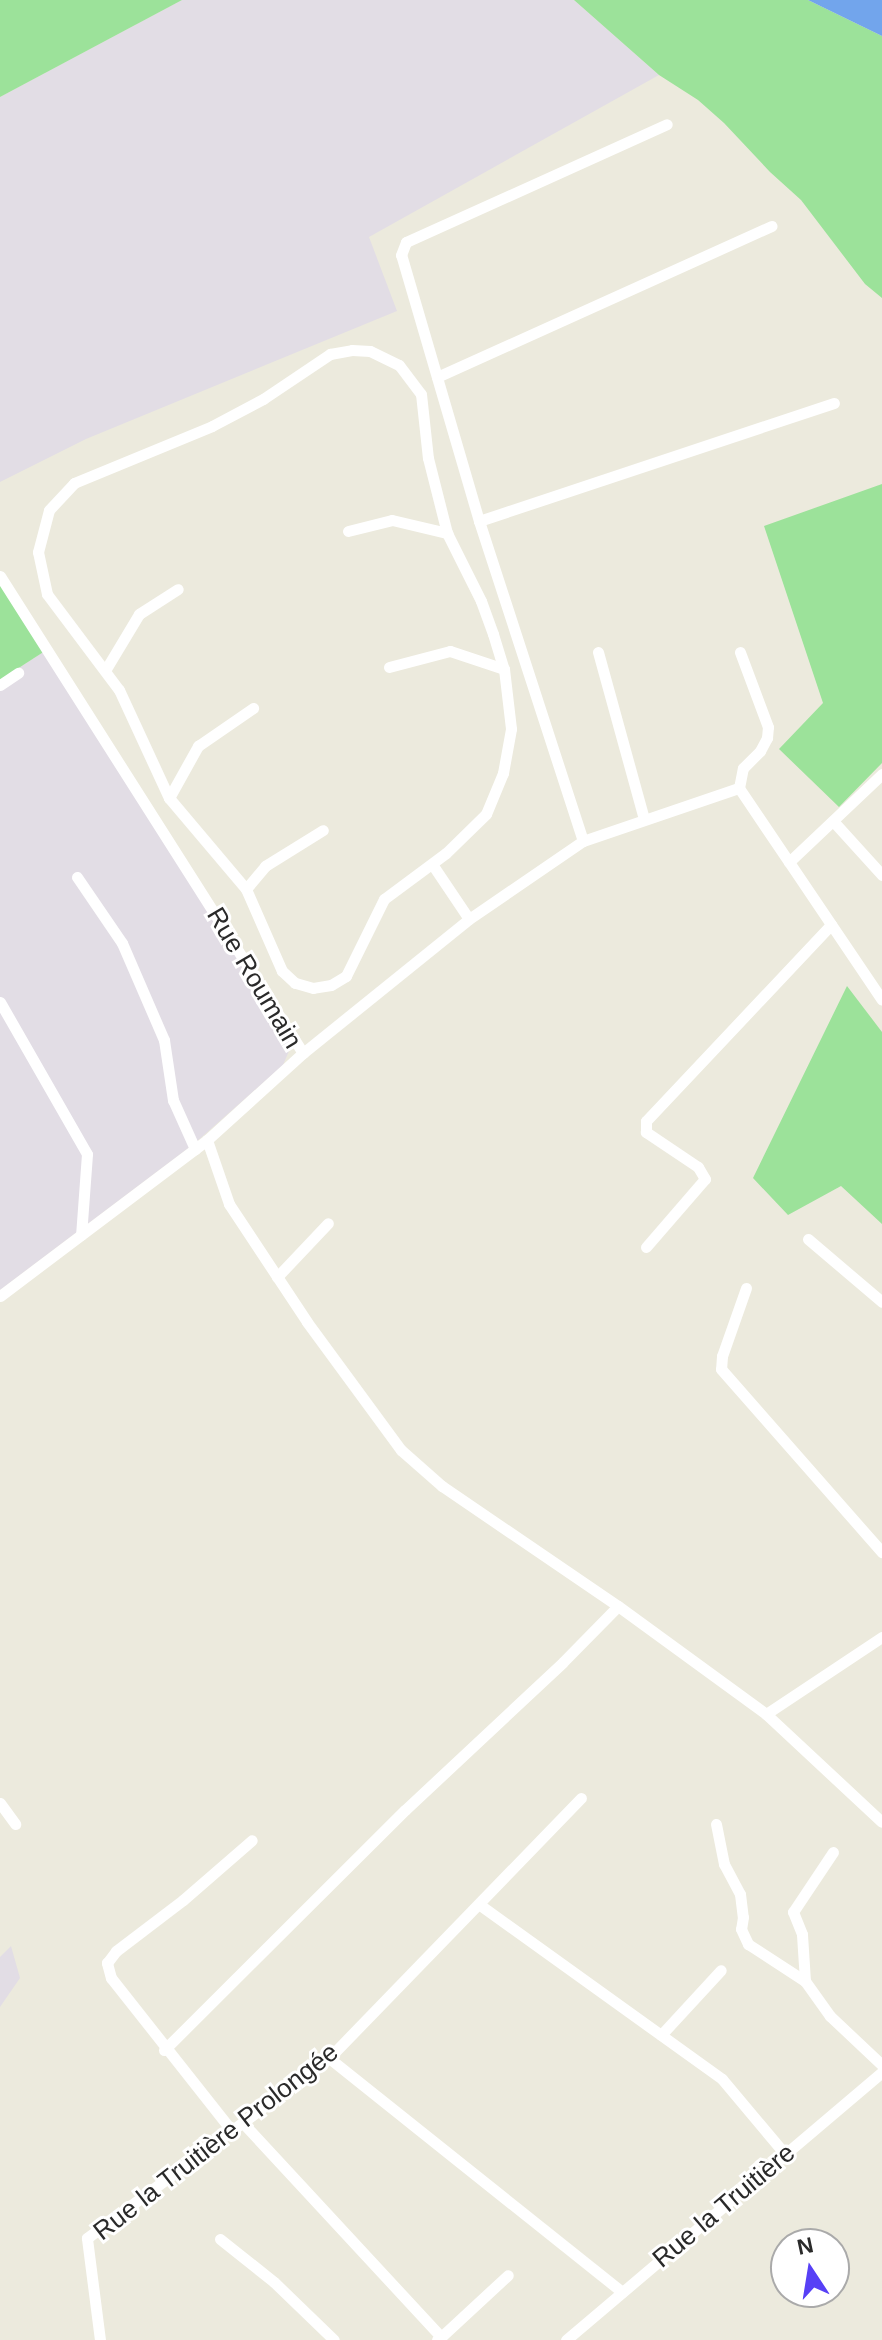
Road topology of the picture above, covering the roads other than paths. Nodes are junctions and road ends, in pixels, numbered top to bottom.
1 (667, 124) dead end
2 (772, 226) dead end
3 (437, 377) junction
4 (834, 403) dead end
5 (479, 521) junction
6 (348, 531) dead end
7 (447, 533) junction
8 (0, 576) edge
9 (178, 589) dead end
10 (598, 652) dead end
11 (740, 652) dead end
12 (389, 667) dead end
13 (106, 669) junction
14 (504, 669) junction
15 (18, 673) dead end
16 (0, 685) edge
17 (253, 708) dead end
18 (882, 774) edge
19 (739, 788) junction
20 (169, 798) junction
21 (644, 819) junction
22 (833, 821) junction
23 (323, 830) dead end
24 (583, 841) junction
25 (789, 862) junction
26 (432, 864) junction
27 (882, 875) edge
28 (77, 877) dead end
29 (246, 889) junction
30 (469, 919) junction
31 (831, 925) junction
32 (882, 1000) edge
33 (0, 1002) edge
34 (303, 1053) junction
35 (207, 1140) junction
36 (195, 1149) junction
37 (328, 1223) dead end
38 (81, 1235) junction
39 (808, 1239) dead end
40 (646, 1247) dead end
41 (277, 1277) junction
42 (746, 1288) dead end
43 (0, 1296) edge
44 (882, 1302) edge
45 (882, 1552) edge
46 (618, 1606) junction
47 (882, 1637) edge
48 (766, 1714) junction
49 (581, 1798) dead end
50 (0, 1803) edge
51 (882, 1822) edge
52 (15, 1824) dead end
53 (716, 1824) dead end
54 (252, 1840) dead end
55 (833, 1852) dead end
56 (480, 1905) junction
57 (721, 1970) dead end
58 (805, 1981) junction
59 (661, 2035) junction
60 (164, 2050) junction
61 (329, 2058) junction
62 (882, 2065) edge
63 (882, 2072) edge
64 (243, 2123) junction
65 (232, 2131) junction
66 (785, 2154) junction
67 (220, 2239) dead end
68 (508, 2275) dead end
69 (622, 2292) junction
70 (439, 2338) edge
71 (100, 2340) edge
72 (334, 2340) edge
73 (566, 2340) edge

1 - 3 street
2 - 3 street
3 - 5 street
4 - 5 street
5 - 24 street
6 - 7 street
7 - 13 street
7 - 14 street
8 - 34 street, Rue Roumain
9 - 13 street
10 - 21 street
11 - 19 street
12 - 14 street
13 - 20 street
14 - 26 street
15 - 16 street
17 - 20 street
18 - 22 street
19 - 21 street
19 - 25 street
20 - 29 street
21 - 24 street
22 - 25 street
22 - 27 street
23 - 29 street
24 - 30 street
25 - 31 street
26 - 29 street
26 - 30 street
28 - 36 street
30 - 34 street
31 - 32 street
31 - 40 street
33 - 38 street
34 - 35 street, Rue Roumain
35 - 36 street, Rue Roumain
35 - 41 street
36 - 38 street, Rue Roumain
37 - 41 street
38 - 43 street, Rue Roumain
39 - 44 street
41 - 46 street
42 - 45 street
46 - 48 street
46 - 60 street
47 - 48 street
48 - 51 street
49 - 56 street, Rue la Truitière Prolongée
50 - 52 street
53 - 58 street
54 - 60 street
55 - 58 street
56 - 59 street
56 - 61 street, Rue la Truitière Prolongée
57 - 59 street
58 - 62 street
59 - 66 street
60 - 65 street
61 - 64 street, Rue la Truitière Prolongée
61 - 69 street
63 - 66 street, Rue la Truitière
64 - 65 street, Rue la Truitière Prolongée
64 - 70 street
65 - 71 street, Rue la Truitière Prolongée
66 - 69 street, Rue la Truitière
67 - 72 street
68 - 70 street
69 - 73 street, Rue la Truitière

